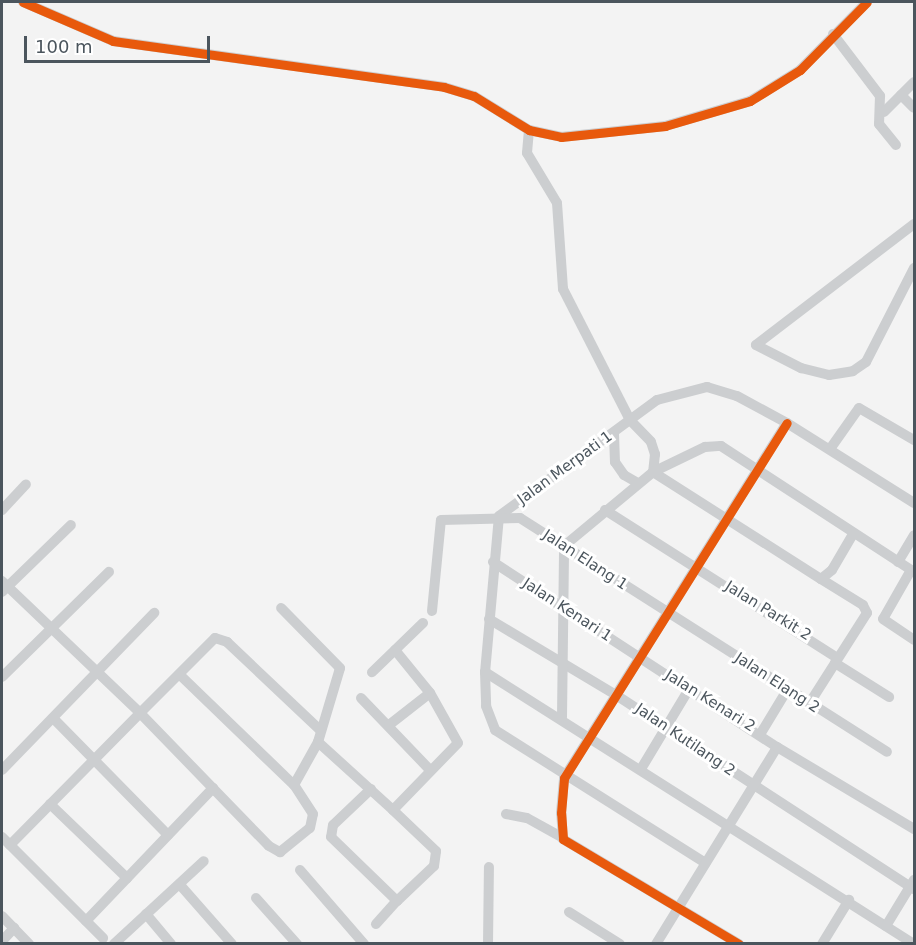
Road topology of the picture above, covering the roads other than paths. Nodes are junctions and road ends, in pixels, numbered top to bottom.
1 (23, 2) edge
2 (867, 2) edge
3 (833, 34) junction
4 (915, 82) edge
5 (901, 95) junction
6 (915, 108) edge
7 (884, 112) dead end
8 (529, 130) junction
9 (896, 145) dead end
10 (912, 231) edge
11 (915, 268) edge
12 (630, 420) junction
13 (787, 423) junction
14 (614, 434) junction
15 (915, 440) edge
16 (830, 449) junction
17 (756, 471) junction
18 (653, 472) junction
19 (638, 483) junction
20 (26, 484) dead end
21 (915, 503) edge
22 (2, 510) edge
23 (605, 510) junction
24 (499, 516) junction
25 (727, 519) junction
26 (71, 525) dead end
27 (854, 534) junction
28 (915, 535) edge
29 (564, 546) junction
30 (493, 562) junction
31 (898, 562) junction
32 (697, 567) junction
33 (913, 571) edge
34 (109, 572) dead end
35 (821, 579) junction
36 (3, 587) edge
37 (281, 608) dead end
38 (564, 608) junction
39 (432, 611) dead end
40 (154, 613) dead end
41 (667, 614) junction
42 (489, 619) junction
43 (423, 623) dead end
44 (50, 628) junction
45 (915, 640) edge
46 (395, 650) junction
47 (642, 658) junction
48 (836, 660) junction
49 (565, 663) junction
50 (372, 672) dead end
51 (484, 672) junction
52 (98, 673) junction
53 (180, 675) junction
54 (2, 677) edge
55 (689, 689) junction
56 (787, 690) junction
57 (430, 693) junction
58 (616, 695) junction
59 (889, 696) dead end
60 (361, 698) dead end
61 (809, 704) junction
62 (140, 713) junction
63 (562, 717) junction
64 (53, 718) junction
65 (389, 725) junction
66 (665, 726) junction
67 (761, 733) junction
68 (319, 736) junction
69 (591, 736) junction
70 (777, 747) junction
71 (887, 752) dead end
72 (94, 759) junction
73 (641, 769) junction
74 (2, 770) edge
75 (430, 770) junction
76 (564, 778) junction
77 (294, 785) junction
78 (753, 786) junction
79 (213, 788) junction
80 (371, 789) junction
81 (50, 804) junction
82 (393, 810) junction
83 (506, 814) dead end
84 (728, 826) junction
85 (915, 829) edge
86 (168, 835) junction
87 (560, 836) junction
88 (6, 841) edge
89 (204, 861) dead end
90 (705, 863) junction
91 (489, 867) dead end
92 (300, 870) dead end
93 (127, 878) junction
94 (913, 885) edge
95 (181, 886) junction
96 (256, 898) dead end
97 (849, 900) junction
98 (397, 901) junction
99 (677, 908) junction
100 (569, 912) dead end
101 (146, 914) junction
102 (2, 916) edge
103 (86, 921) junction
104 (376, 924) dead end
105 (886, 926) junction
106 (14, 928) junction
107 (103, 938) dead end
108 (2, 941) edge
109 (357, 941) edge
110 (29, 944) edge
111 (114, 944) edge
112 (171, 944) edge
113 (232, 944) edge
114 (297, 944) edge
115 (488, 944) edge
116 (620, 944) edge
117 (656, 944) edge
118 (739, 944) edge
119 (822, 944) edge
120 (914, 944) edge

1 - 8 street
2 - 3 street
3 - 8 street
3 - 9 street
4 - 5 street
5 - 6 street
5 - 7 street
8 - 12 street
10 - 11 street
12 - 13 street, Jalan Merpati 1
12 - 14 street, Jalan Merpati 1
12 - 18 street
13 - 16 street, Jalan Merpati 1
13 - 17 street
14 - 19 street
14 - 24 street, Jalan Merpati 1
15 - 16 street
16 - 21 street, Jalan Merpati 1
17 - 18 street
17 - 25 street
17 - 27 street
18 - 19 street
18 - 25 street
19 - 23 street
20 - 22 street
23 - 29 street
23 - 32 street, Jalan Parkit 2
24 - 29 street, Jalan Elang 1
24 - 30 street
24 - 39 street
25 - 32 street
25 - 35 street
26 - 36 street
27 - 31 street
27 - 35 street
28 - 31 street
29 - 38 street
29 - 41 street, Jalan Elang 1
30 - 38 street, Jalan Kenari 1
30 - 42 street
31 - 33 street
32 - 41 street
32 - 48 street, Jalan Parkit 2
33 - 45 street
34 - 44 street
35 - 48 street
36 - 44 street
37 - 68 street
38 - 47 street, Jalan Kenari 1
38 - 49 street
40 - 52 street
41 - 47 street
41 - 56 street, Jalan Elang 2
42 - 49 street, Jalan Kutilang 2
42 - 51 street
43 - 46 street
44 - 52 street
44 - 54 street
46 - 50 street
46 - 57 street
47 - 55 street, Jalan Kenari 2
47 - 58 street
48 - 59 street, Jalan Parkit 2
48 - 61 street
49 - 58 street, Jalan Kutilang 2
49 - 63 street
51 - 63 street
51 - 76 street
52 - 62 street
52 - 64 street
53 - 62 street
53 - 68 street
53 - 77 street
55 - 66 street
55 - 67 street, Jalan Kenari 2
56 - 61 street, Jalan Elang 2
56 - 67 street
57 - 65 street
57 - 75 street
58 - 66 street, Jalan Kutilang 2
58 - 69 street
60 - 65 street
61 - 71 street, Jalan Elang 2
62 - 72 street
62 - 79 street
63 - 69 street
64 - 72 street
64 - 74 street
65 - 75 street
66 - 73 street
66 - 78 street, Jalan Kutilang 2
67 - 70 street, Jalan Kenari 2
68 - 77 street
68 - 80 street
69 - 73 street
69 - 76 street
70 - 78 street
70 - 85 street, Jalan Kenari 2
72 - 81 street
72 - 86 street
73 - 84 street
75 - 82 street
76 - 87 street
76 - 90 street
77 - 79 street
78 - 84 street
78 - 94 street, Jalan Kutilang 2
79 - 86 street
80 - 82 street
80 - 98 street
81 - 88 street
81 - 93 street
82 - 98 street
83 - 87 street
84 - 90 street
84 - 97 street
86 - 93 street
87 - 99 street
88 - 103 street
89 - 95 street
90 - 99 street
91 - 115 street
92 - 109 street
93 - 103 street
94 - 105 street
95 - 101 street
95 - 113 street
96 - 114 street
97 - 105 street
97 - 119 street
98 - 104 street
99 - 117 street
99 - 118 street
100 - 116 street
101 - 111 street
101 - 112 street
102 - 106 street
103 - 107 street
105 - 120 street
106 - 108 street
106 - 110 street

